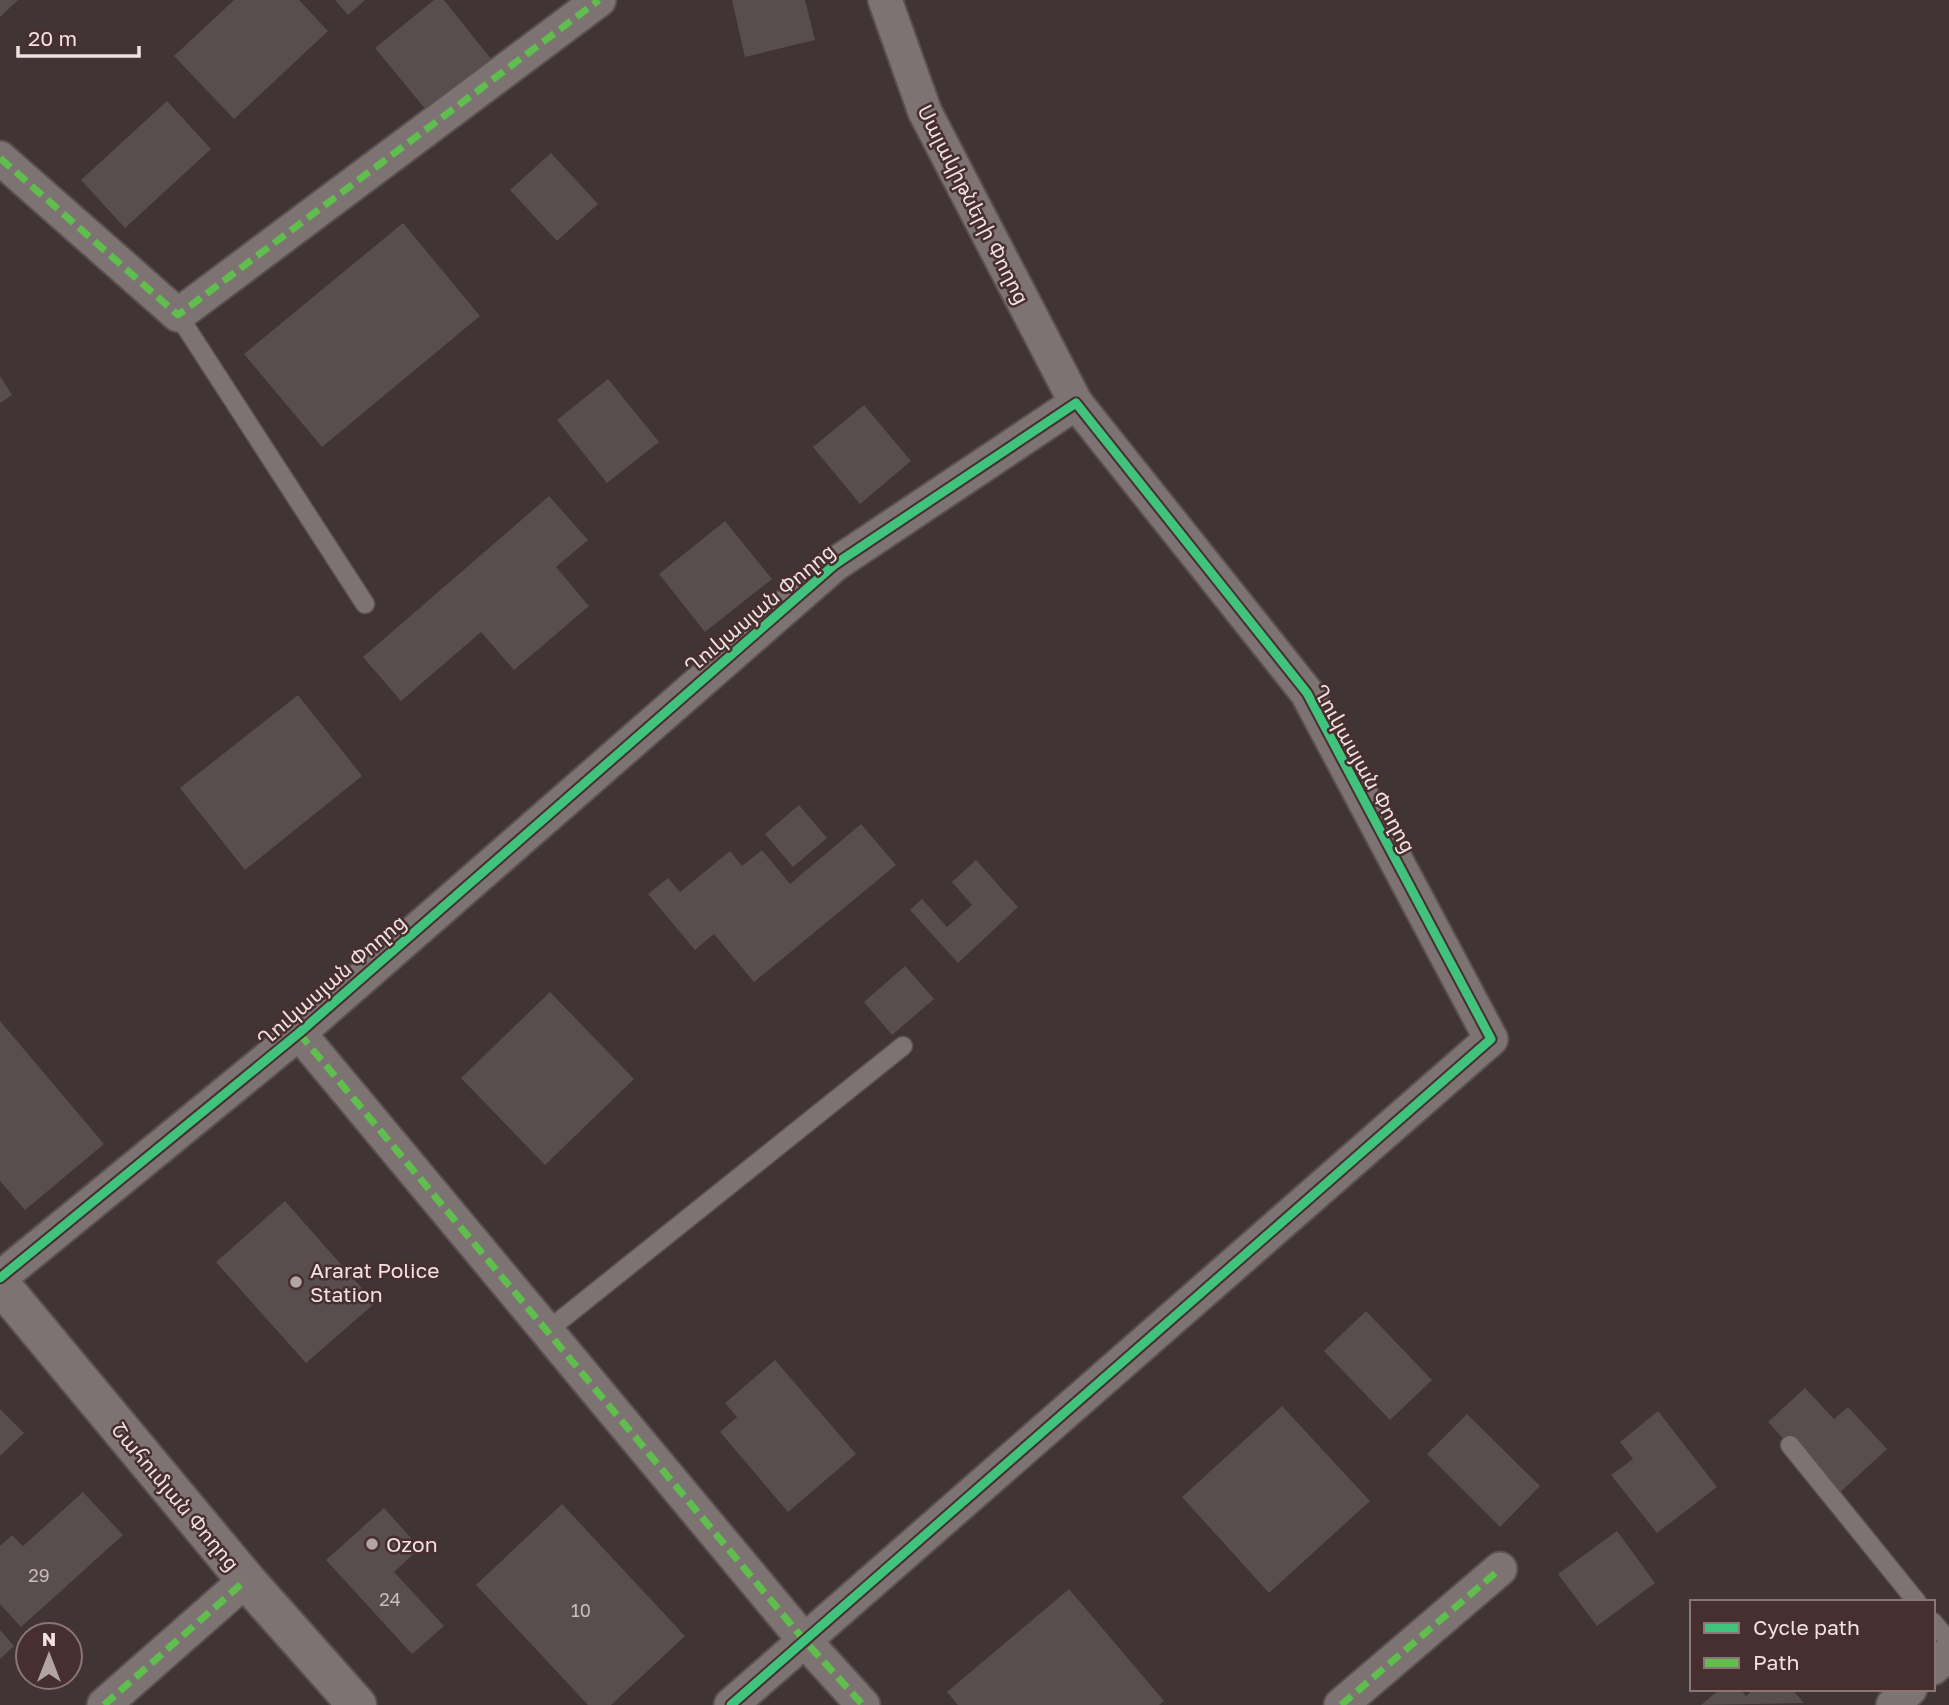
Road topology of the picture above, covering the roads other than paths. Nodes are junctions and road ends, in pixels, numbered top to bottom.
1 (599, 0) edge
2 (885, 0) edge
3 (0, 159) edge
4 (178, 315) junction
5 (1076, 403) junction
6 (365, 604) dead end
7 (299, 1033) junction
8 (902, 1046) dead end
9 (0, 1278) edge
10 (0, 1284) edge
11 (547, 1331) junction
12 (1790, 1445) dead end
13 (1500, 1569) dead end
14 (246, 1580) junction
15 (1915, 1600) edge
16 (1935, 1624) edge
17 (804, 1640) junction
18 (1949, 1641) edge
19 (1949, 1653) edge
20 (1935, 1666) edge
21 (1908, 1691) edge
22 (104, 1705) edge
23 (356, 1705) edge
24 (731, 1705) edge
25 (863, 1705) edge
26 (1341, 1705) edge
27 (1893, 1705) edge

1 - 4 street
2 - 5 street, Սալակիթների Փողոց
3 - 4 street
4 - 6 lane
5 - 7 street, Ղուկասյան Փողոց
5 - 17 street, Ղուկասյան Փողոց
7 - 9 street, Ղուկասյան Փողոց
7 - 11 street
8 - 11 lane
10 - 14 street, Շահումյան Փողոց
11 - 17 street
12 - 15 lane
13 - 26 street
14 - 22 street
14 - 23 street, Շահումյան Փողոց
16 - 18 lane
17 - 24 street
17 - 25 street
19 - 20 street
21 - 27 street

